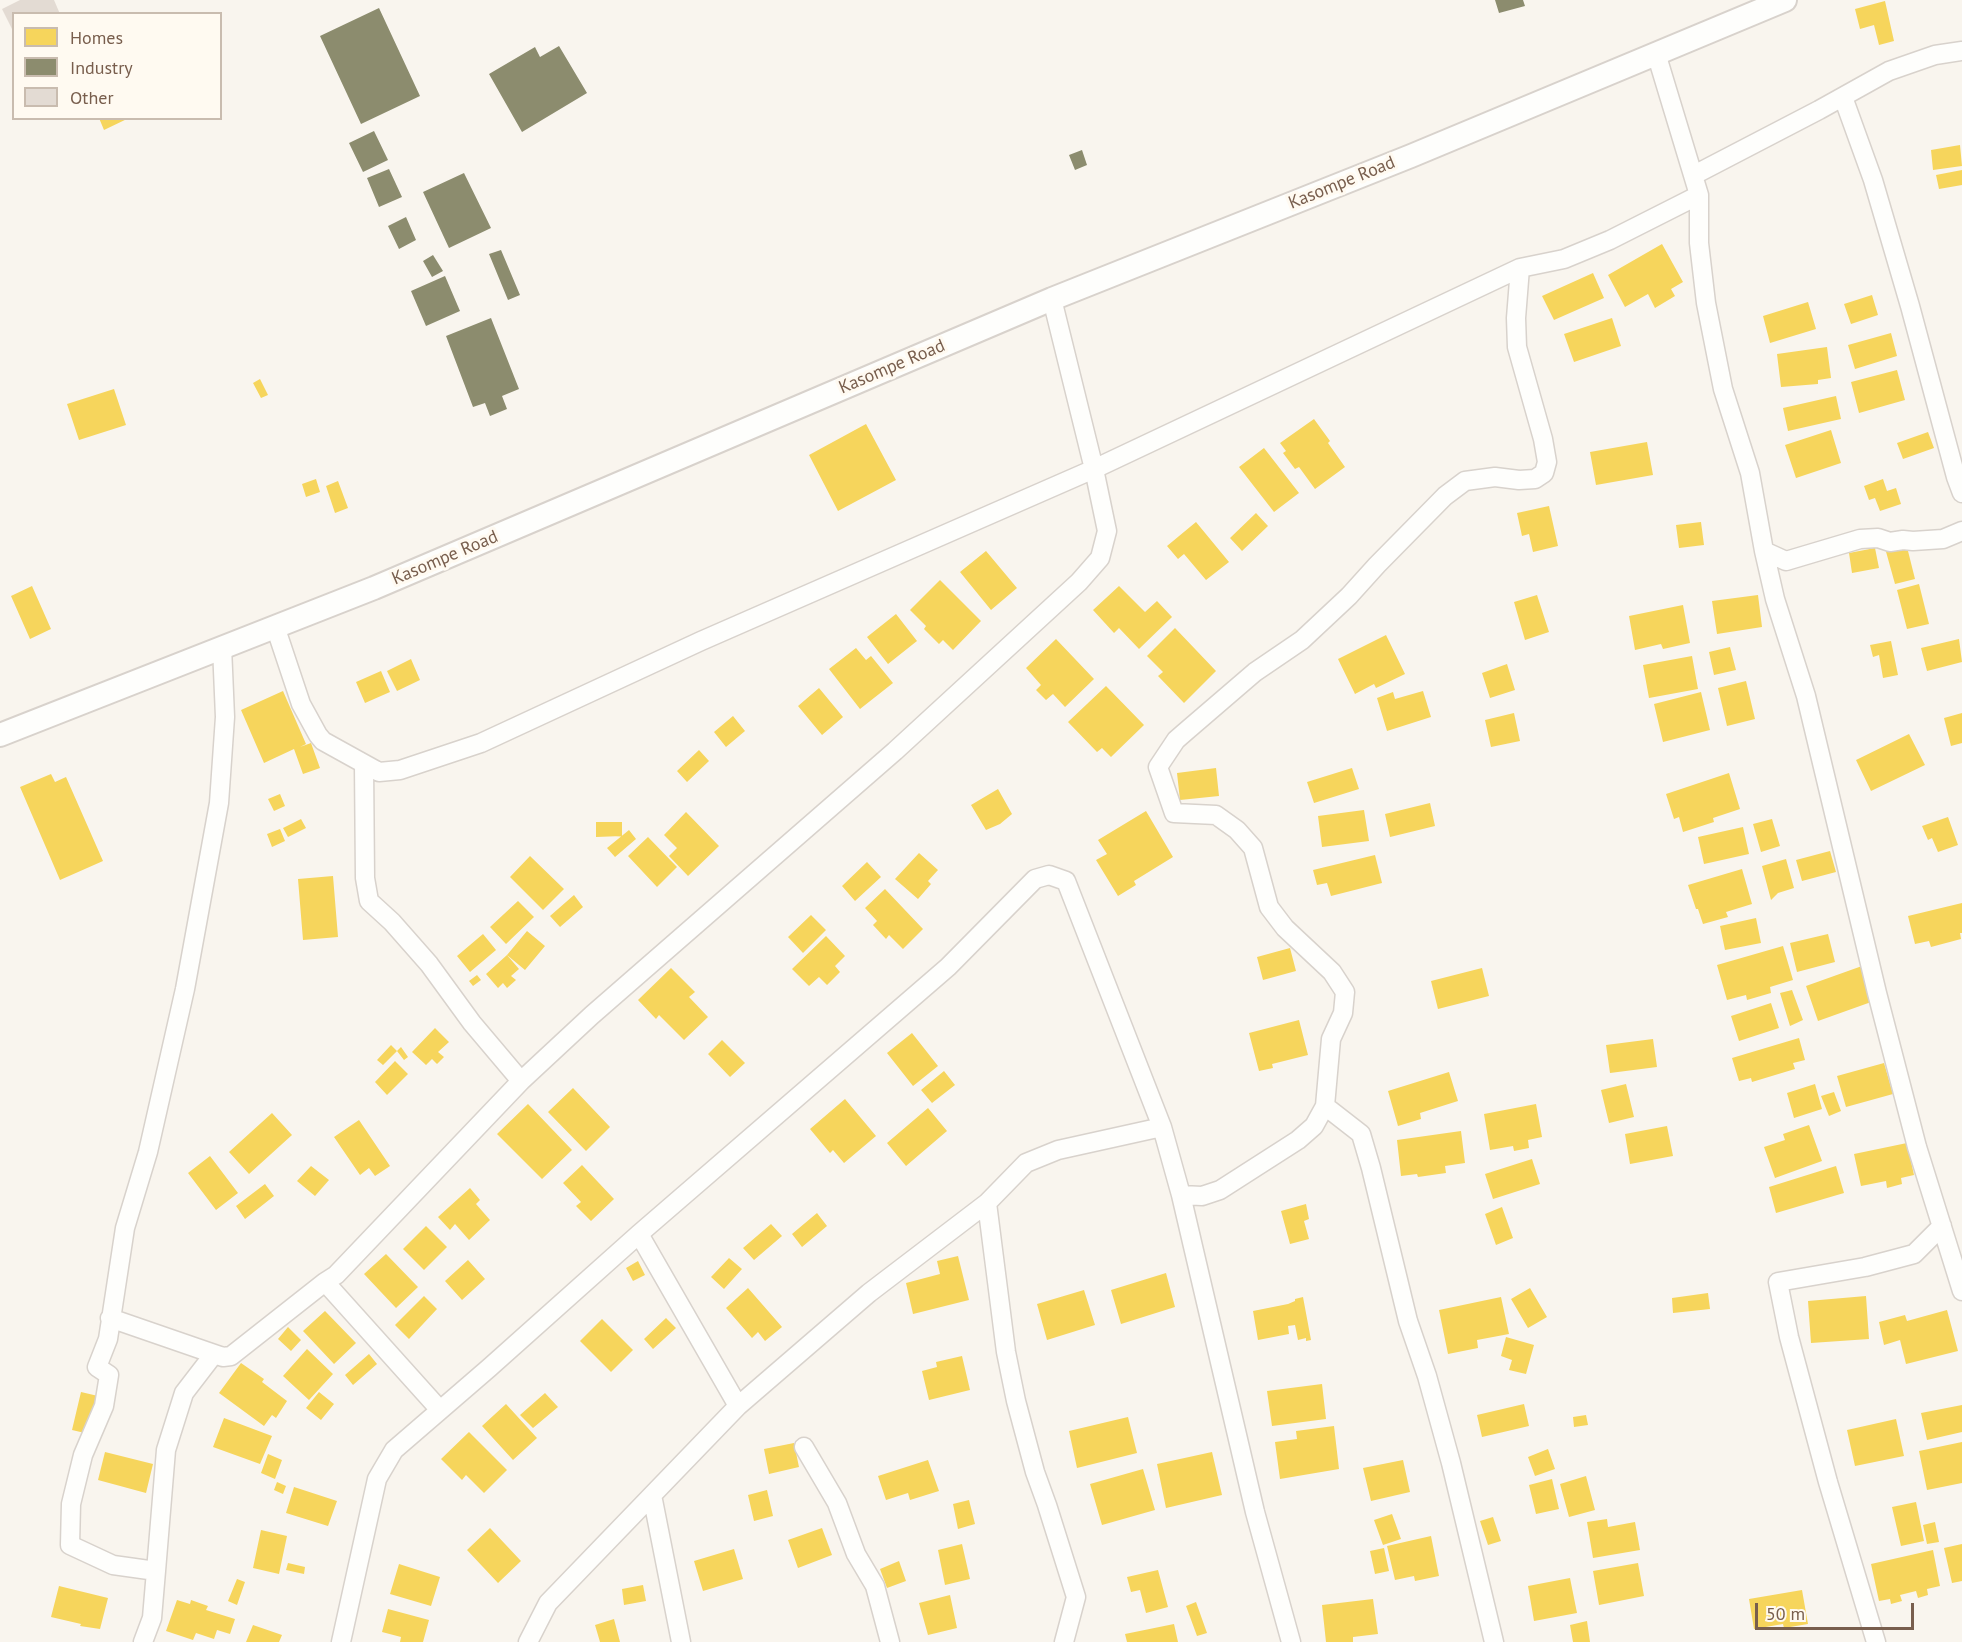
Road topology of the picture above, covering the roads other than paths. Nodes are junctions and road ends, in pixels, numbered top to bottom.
1 (1785, 0) edge
2 (1962, 51) edge
3 (1656, 53) junction
4 (1843, 97) junction
5 (1694, 175) junction
6 (1699, 195) junction
7 (1520, 268) junction
8 (1052, 299) junction
9 (1094, 469) junction
10 (1962, 493) edge
11 (1962, 531) edge
12 (1764, 551) junction
13 (275, 626) junction
14 (222, 647) junction
15 (0, 735) edge
16 (364, 765) junction
17 (521, 1081) junction
18 (1326, 1106) junction
19 (1162, 1127) junction
20 (1181, 1195) junction
21 (987, 1203) junction
22 (1942, 1226) junction
23 (639, 1234) junction
24 (325, 1282) junction
25 (1962, 1291) edge
26 (110, 1318) junction
27 (214, 1354) junction
28 (738, 1406) junction
29 (440, 1410) junction
30 (804, 1447) dead end
31 (652, 1495) junction
32 (156, 1571) junction
33 (143, 1642) edge
34 (341, 1642) edge
35 (528, 1642) edge
36 (681, 1642) edge
37 (890, 1642) edge
38 (1064, 1642) edge
39 (1291, 1642) edge
40 (1494, 1642) edge
41 (1876, 1642) edge

1 - 3 street, Kasompe Road
2 - 4 street
3 - 5 street
3 - 8 street, Kasompe Road
4 - 5 street
4 - 10 street
5 - 6 street
6 - 7 street
6 - 12 street
7 - 9 street
7 - 18 street
8 - 9 street
8 - 13 street, Kasompe Road
9 - 16 street
9 - 17 street
11 - 12 street
12 - 22 street
13 - 14 street, Kasompe Road
13 - 16 street
14 - 15 street, Kasompe Road
14 - 26 street
16 - 17 street
17 - 24 street
18 - 20 street
18 - 40 street
19 - 20 street
19 - 21 street
19 - 23 street
20 - 39 street
21 - 28 street
21 - 38 street
22 - 25 street
22 - 41 street
23 - 28 street
23 - 29 street
24 - 27 street
24 - 29 street
26 - 27 street
26 - 32 street
27 - 32 street
28 - 31 street
29 - 34 street
30 - 37 street
31 - 35 street
31 - 36 street
32 - 33 street

